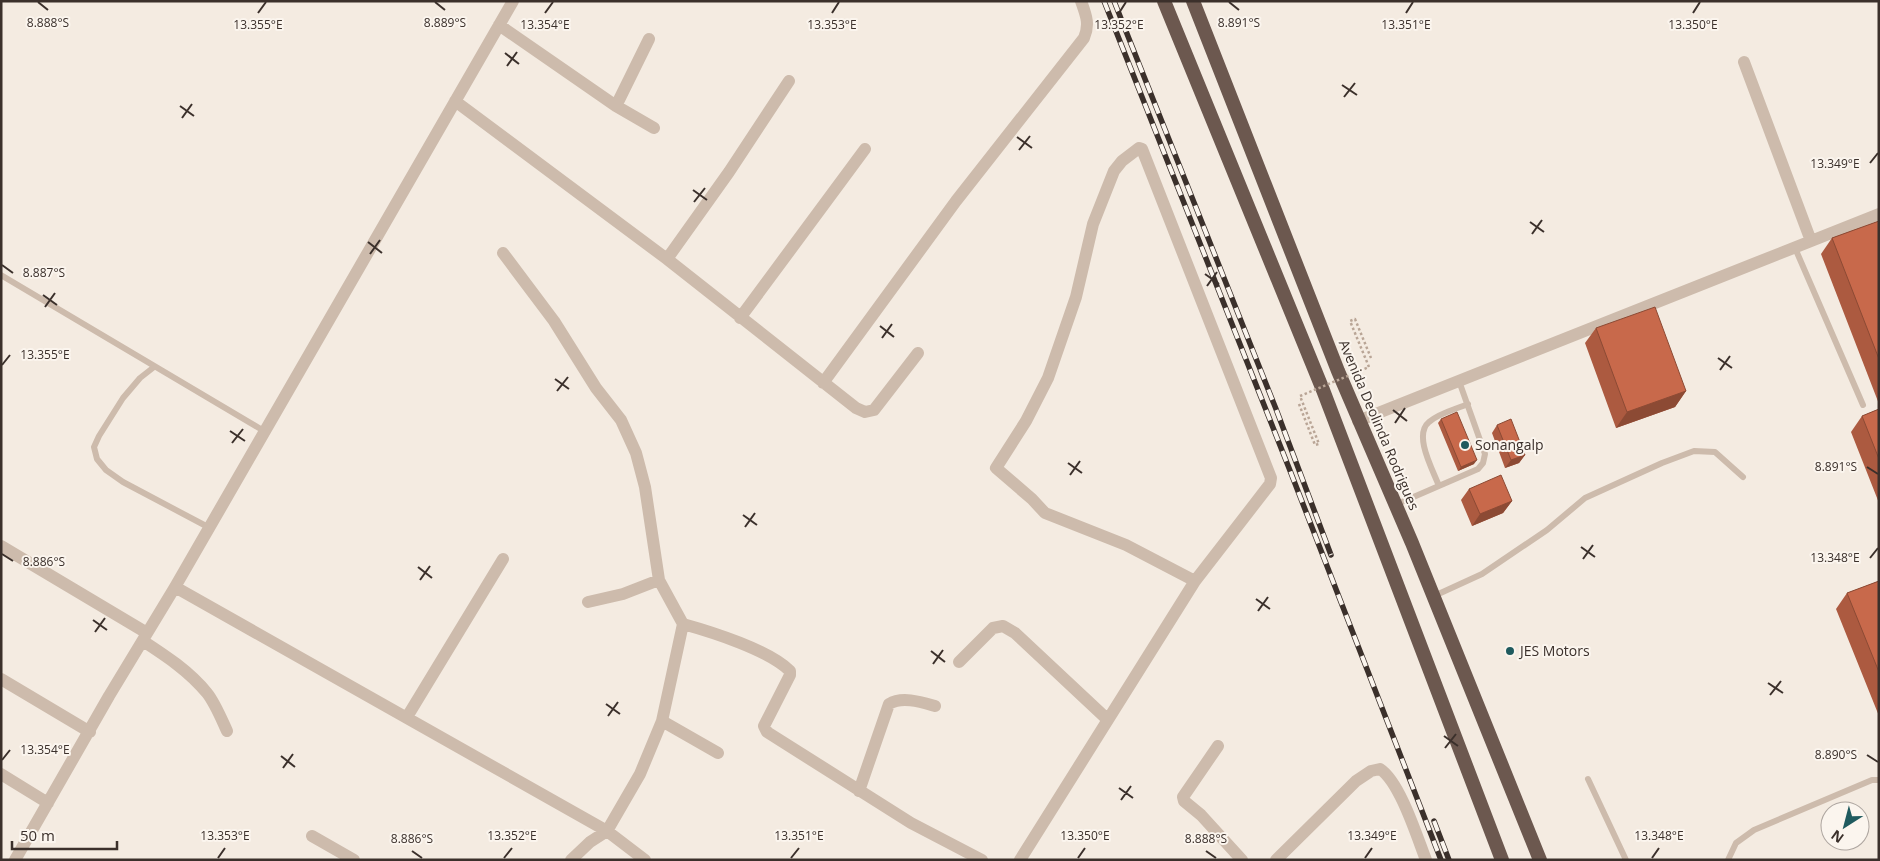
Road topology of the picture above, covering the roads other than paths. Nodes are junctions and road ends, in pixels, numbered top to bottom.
1 (513, 1) edge
2 (1081, 1) edge
3 (1164, 1) edge
4 (1193, 1) edge
5 (499, 25) junction
6 (649, 39) dead end
7 (1744, 62) dead end
8 (789, 82) dead end
9 (455, 101) junction
10 (616, 106) junction
11 (654, 128) dead end
12 (865, 149) dead end
13 (1879, 214) edge
14 (1811, 241) junction
15 (1795, 248) junction
16 (504, 253) dead end
17 (667, 259) junction
18 (1, 275) edge
19 (740, 318) junction
20 (918, 352) dead end
21 (154, 367) junction
22 (1459, 381) junction
23 (823, 382) junction
24 (1468, 404) junction
25 (1862, 405) dead end
26 (1358, 421) junction
27 (264, 430) junction
28 (1743, 477) dead end
29 (1439, 486) junction
30 (1395, 505) junction
31 (208, 527) junction
32 (1, 546) edge
33 (503, 559) dead end
34 (658, 580) junction
35 (1195, 581) junction
36 (175, 587) junction
37 (1433, 597) junction
38 (588, 602) dead end
39 (683, 624) junction
40 (145, 637) junction
41 (959, 662) dead end
42 (1, 679) edge
43 (935, 706) dead end
44 (407, 717) junction
45 (1108, 720) junction
46 (662, 721) junction
47 (227, 730) dead end
48 (90, 732) junction
49 (1218, 746) dead end
50 (718, 753) dead end
51 (1, 774) edge
52 (1588, 778) dead end
53 (1879, 780) edge
54 (859, 791) junction
55 (48, 803) junction
56 (607, 832) junction
57 (312, 836) dead end
58 (15, 860) edge
59 (354, 860) edge
60 (572, 860) edge
61 (645, 860) edge
62 (982, 860) edge
63 (1020, 860) edge
64 (1242, 860) edge
65 (1276, 860) edge
66 (1426, 860) edge
67 (1502, 860) edge
68 (1540, 860) edge
69 (1626, 860) edge
70 (1728, 860) edge

1 - 5 street
2 - 23 street
3 - 67 highway
4 - 26 highway, Avenida Deolinda Rodrigues
5 - 9 street
5 - 10 street
6 - 10 street
7 - 14 street
8 - 17 street
9 - 17 street
9 - 27 street
10 - 11 street
12 - 19 street
13 - 14 street
14 - 15 street
15 - 22 street
15 - 25 lane
16 - 34 street
17 - 19 street
18 - 21 lane
19 - 23 street
20 - 23 street
21 - 27 lane
21 - 31 lane
22 - 24 lane
22 - 26 street
24 - 29 lane
24 - 29 lane
26 - 30 highway, Avenida Deolinda Rodrigues
27 - 31 street
28 - 37 lane
29 - 30 lane
30 - 37 highway, Avenida Deolinda Rodrigues
31 - 36 street
32 - 40 street
33 - 44 street
34 - 38 street
34 - 39 street
35 - 35 street
35 - 45 street
36 - 40 street
36 - 44 street
37 - 68 highway, Avenida Deolinda Rodrigues
39 - 46 street
39 - 54 street
40 - 47 street
40 - 48 street
41 - 45 street
42 - 48 street
43 - 54 street
44 - 56 street
45 - 63 street
46 - 50 street
46 - 56 street
48 - 55 street
49 - 64 street
51 - 55 street
52 - 69 lane
53 - 70 lane
54 - 62 street
55 - 58 street
56 - 60 street
56 - 61 street
57 - 59 street
65 - 66 street

